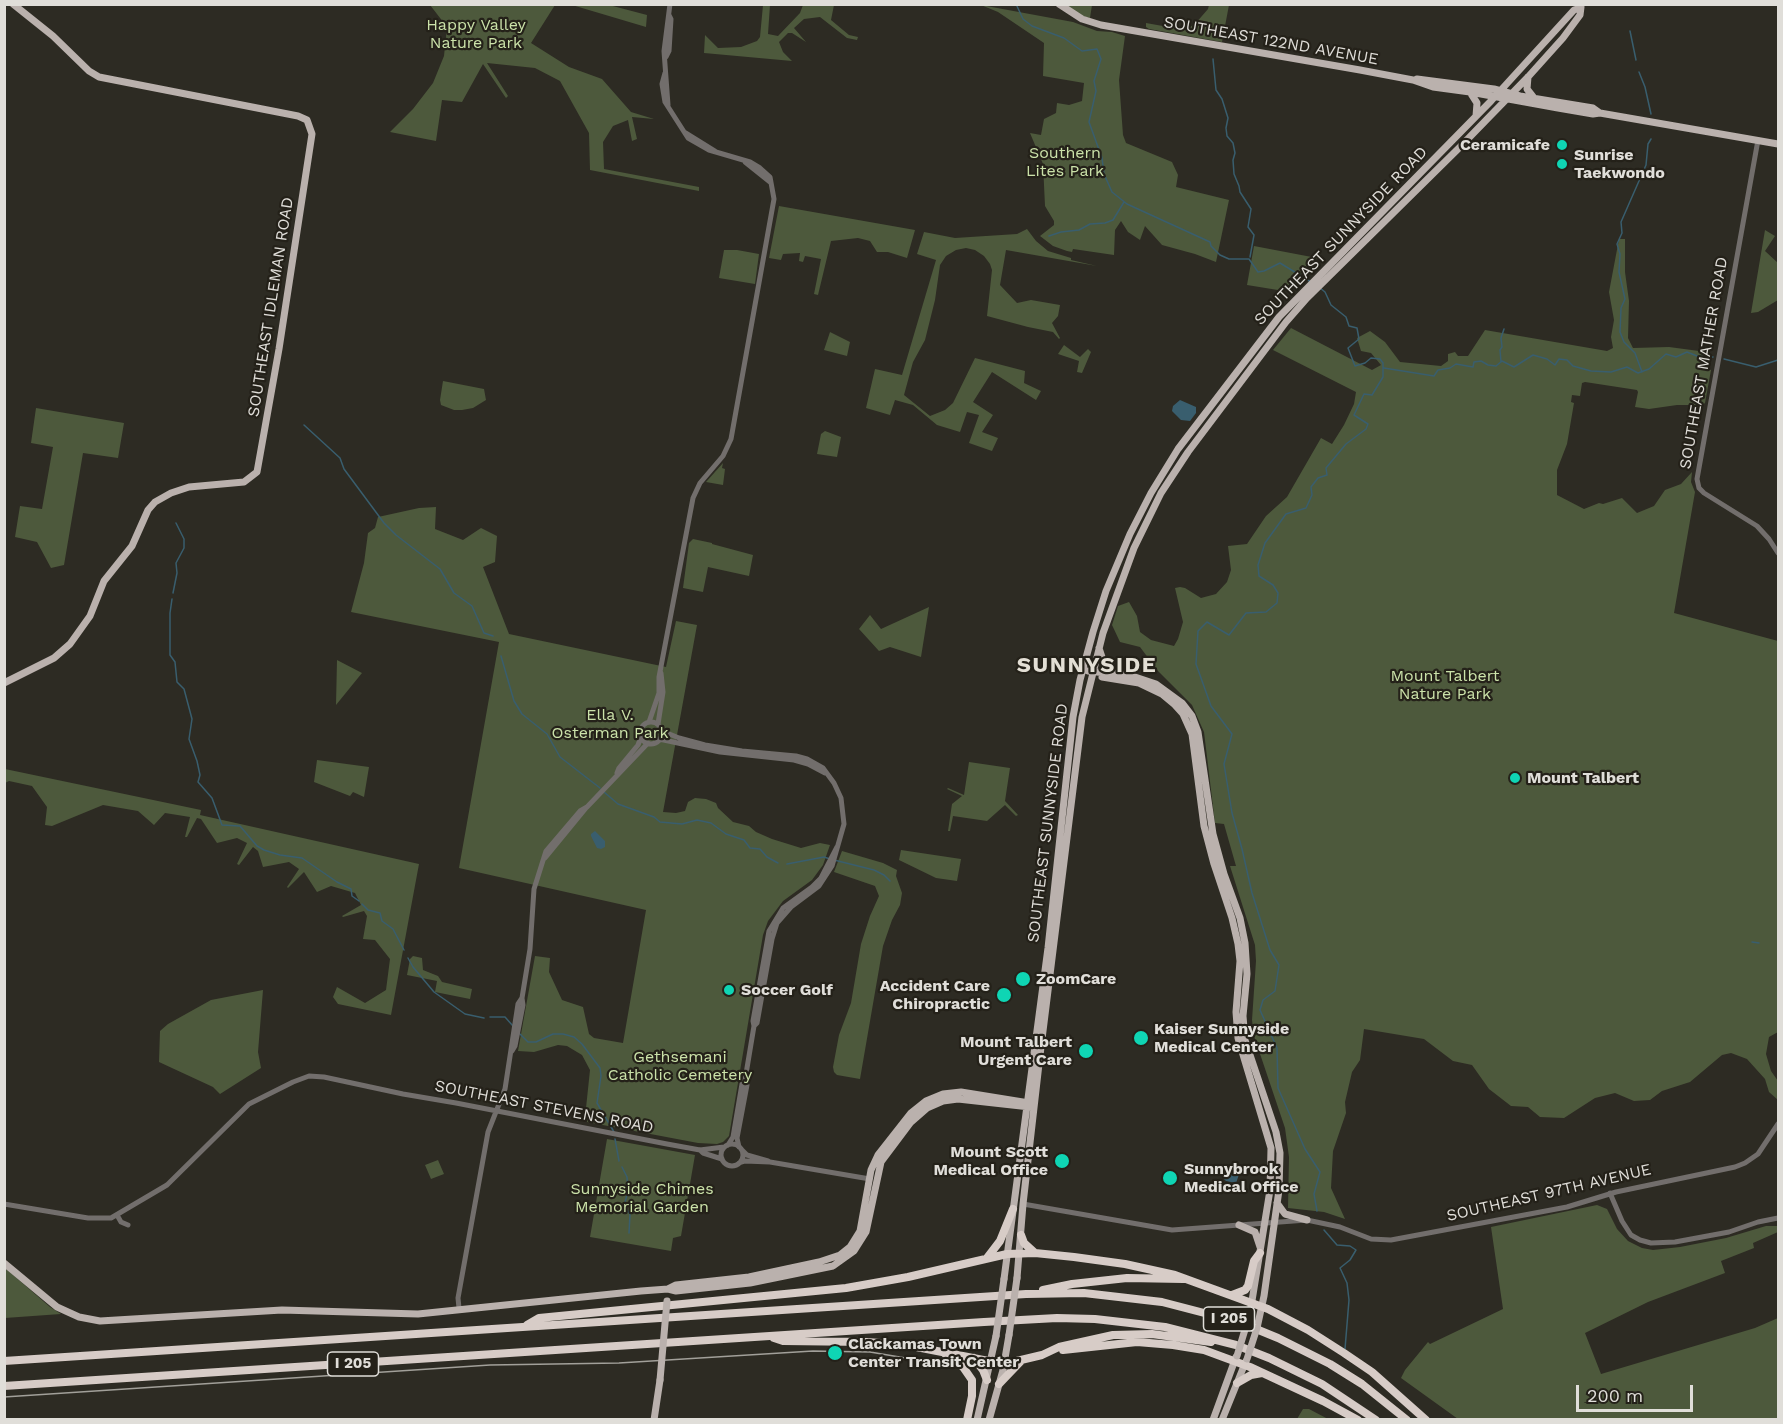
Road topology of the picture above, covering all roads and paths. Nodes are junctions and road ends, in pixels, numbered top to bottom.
1 (13, 4) edge
2 (670, 4) edge
3 (1059, 4) edge
4 (1581, 6) edge
5 (1563, 25) junction
6 (1563, 38) junction
7 (1528, 77) junction
8 (1413, 80) junction
9 (1470, 92) junction
10 (1498, 94) junction
11 (1510, 96) junction
12 (1534, 98) junction
13 (1576, 106) junction
14 (1558, 108) junction
15 (1600, 112) junction
16 (1476, 116) junction
17 (1758, 140) junction
18 (1779, 144) edge
19 (1304, 295) junction
20 (1779, 553) edge
21 (1099, 647) junction
22 (1082, 671) junction
23 (661, 673) junction
24 (1092, 673) junction
25 (1114, 673) junction
26 (4, 683) edge
27 (649, 722) junction
28 (658, 724) junction
29 (662, 731) junction
30 (641, 737) junction
31 (659, 740) junction
32 (1197, 742) junction
33 (648, 743) junction
34 (1067, 754) junction
35 (825, 773) junction
36 (617, 774) junction
37 (1074, 774) junction
38 (1053, 898) junction
39 (1058, 915) junction
40 (1047, 948) junction
41 (1052, 964) junction
42 (1240, 1012) junction
43 (518, 1018) junction
44 (512, 1051) junction
45 (1246, 1069) junction
46 (745, 1080) junction
47 (1266, 1103) junction
48 (1027, 1105) junction
49 (1035, 1106) junction
50 (496, 1110) junction
51 (1779, 1124) edge
52 (726, 1146) junction
53 (740, 1148) junction
54 (700, 1150) junction
55 (722, 1158) junction
56 (770, 1162) junction
57 (739, 1163) junction
58 (873, 1179) junction
59 (1610, 1194) junction
60 (1277, 1203) junction
61 (4, 1204) edge
62 (1023, 1204) junction
63 (1013, 1209) junction
64 (117, 1215) junction
65 (1779, 1218) edge
66 (1307, 1220) junction
67 (1274, 1222) junction
68 (1265, 1223) junction
69 (128, 1225) dead end
70 (1239, 1225) junction
71 (1021, 1235) junction
72 (1261, 1252) junction
73 (1020, 1253) junction
74 (1035, 1253) junction
75 (1007, 1254) junction
76 (987, 1258) junction
77 (4, 1263) edge
78 (1185, 1279) junction
79 (668, 1289) junction
80 (1026, 1294) junction
81 (1232, 1295) junction
82 (1252, 1302) junction
83 (1262, 1306) junction
84 (459, 1308) junction
85 (526, 1326) junction
86 (770, 1337) junction
87 (1236, 1345) junction
88 (1053, 1351) junction
89 (942, 1352) junction
90 (1236, 1358) junction
91 (974, 1359) junction
92 (1022, 1360) junction
93 (4, 1361) edge
94 (991, 1362) junction
95 (1246, 1362) junction
96 (1004, 1364) junction
97 (1263, 1373) junction
98 (987, 1380) junction
99 (1237, 1383) junction
100 (999, 1384) junction
101 (4, 1386) edge
102 (654, 1419) edge
103 (967, 1419) edge
104 (977, 1419) edge
105 (989, 1419) edge
106 (1213, 1419) edge
107 (1222, 1419) edge
108 (1358, 1419) edge
109 (1376, 1419) edge
110 (1407, 1419) edge
111 (1426, 1419) edge

1 - 26 main road, SOUTHEAST IDLEMAN ROAD
2 - 23 street
3 - 8 main road, SOUTHEAST 122ND AVENUE
4 - 5 main road, SOUTHEAST SUNNYSIDE ROAD
4 - 6 main road, SOUTHEAST SUNNYSIDE ROAD
5 - 6 main road
5 - 10 main road, SOUTHEAST SUNNYSIDE ROAD
6 - 7 main road, SOUTHEAST SUNNYSIDE ROAD
7 - 11 main road, SOUTHEAST SUNNYSIDE ROAD
7 - 12 main road
8 - 9 main road, SOUTHEAST 122ND AVENUE
8 - 10 main road, SOUTHEAST 122ND AVENUE
9 - 10 main road, SOUTHEAST 122ND AVENUE
9 - 16 main road
10 - 11 main road, SOUTHEAST 122ND AVENUE
10 - 16 main road, SOUTHEAST SUNNYSIDE ROAD
11 - 12 main road, SOUTHEAST 122ND AVENUE
11 - 14 main road, SOUTHEAST 122ND AVENUE
11 - 19 main road, SOUTHEAST SUNNYSIDE ROAD
12 - 13 main road, SOUTHEAST 122ND AVENUE
13 - 14 main road
13 - 15 main road, SOUTHEAST 122ND AVENUE
14 - 15 main road, SOUTHEAST 122ND AVENUE
15 - 17 main road, SOUTHEAST 122ND AVENUE
16 - 19 main road, SOUTHEAST SUNNYSIDE ROAD
17 - 18 main road, SOUTHEAST 122ND AVENUE
17 - 20 street, SOUTHEAST MATHER ROAD
19 - 21 main road, SOUTHEAST SUNNYSIDE ROAD
19 - 22 main road, SOUTHEAST SUNNYSIDE ROAD
21 - 24 main road, SOUTHEAST SUNNYSIDE ROAD
21 - 25 main road
22 - 24 main road
22 - 34 main road, SOUTHEAST SUNNYSIDE ROAD
23 - 27 street
23 - 28 street
24 - 25 main road
24 - 32 main road
24 - 37 main road, SOUTHEAST SUNNYSIDE ROAD
25 - 32 main road
27 - 28 street
27 - 30 street
28 - 29 street
29 - 31 street
29 - 35 street
30 - 33 street
30 - 36 street
31 - 33 street
31 - 35 street
32 - 42 main road
33 - 36 street
34 - 37 main road
34 - 38 main road, SOUTHEAST SUNNYSIDE ROAD
35 - 46 street
36 - 43 street
37 - 39 main road, SOUTHEAST SUNNYSIDE ROAD
38 - 39 main road
38 - 40 main road, SOUTHEAST SUNNYSIDE ROAD
39 - 41 main road, SOUTHEAST SUNNYSIDE ROAD
40 - 41 main road
40 - 48 main road, SOUTHEAST SUNNYSIDE ROAD
41 - 49 main road, SOUTHEAST SUNNYSIDE ROAD
42 - 45 main road
42 - 47 main road
43 - 44 street
43 - 44 street
44 - 50 street
45 - 47 main road
45 - 68 main road
46 - 52 street
46 - 53 street
47 - 60 main road
48 - 49 main road
48 - 58 main road
48 - 63 main road, SOUTHEAST SUNNYSIDE ROAD
49 - 62 main road, SOUTHEAST SUNNYSIDE ROAD
50 - 54 street, SOUTHEAST STEVENS ROAD
50 - 64 street, SOUTHEAST STEVENS ROAD
50 - 84 street
51 - 59 street, SOUTHEAST 97TH AVENUE
52 - 53 street
52 - 54 street, SOUTHEAST STEVENS ROAD
52 - 55 street
53 - 56 street
53 - 57 street
54 - 55 street, SOUTHEAST STEVENS ROAD
55 - 57 street
56 - 57 street
56 - 58 street
58 - 79 main road
59 - 65 street
59 - 66 street, SOUTHEAST 97TH AVENUE
60 - 66 main road
60 - 67 main road
61 - 64 street
62 - 70 street, SOUTHEAST 97TH AVENUE
62 - 71 main road, SOUTHEAST SUNNYSIDE ROAD
63 - 75 main road, SOUTHEAST SUNNYSIDE ROAD
63 - 76 highway
64 - 69 street
66 - 67 street, SOUTHEAST 97TH AVENUE
67 - 68 street, SOUTHEAST 97TH AVENUE
67 - 83 main road
68 - 70 street, SOUTHEAST 97TH AVENUE
68 - 72 main road
70 - 72 main road
71 - 73 main road, SOUTHEAST SUNNYSIDE ROAD
71 - 74 highway
72 - 81 highway
72 - 82 main road
73 - 74 highway
73 - 75 highway
73 - 96 main road, SOUTHEAST SUNNYSIDE ROAD, bridge
74 - 78 highway
75 - 76 highway
75 - 94 main road, SOUTHEAST SUNNYSIDE ROAD, bridge
76 - 85 highway
77 - 84 main road
78 - 80 highway
78 - 81 highway
79 - 84 main road
79 - 102 main road, bridge
80 - 85 highway, I 205
80 - 110 highway, I 205
81 - 82 highway
82 - 83 highway
82 - 90 main road, bridge
83 - 95 main road, bridge
83 - 111 highway
85 - 93 highway, I 205
86 - 87 highway, I 205
86 - 89 highway
86 - 101 highway, I 205
87 - 88 highway
87 - 109 highway, I 205
88 - 90 highway
88 - 92 highway
89 - 91 highway
89 - 103 highway
90 - 95 highway
90 - 106 main road
91 - 94 highway
91 - 98 highway
92 - 96 highway
92 - 100 highway
94 - 96 highway
94 - 98 main road, SOUTHEAST SUNNYSIDE ROAD
95 - 97 highway
95 - 99 main road
96 - 100 main road, SOUTHEAST SUNNYSIDE ROAD
97 - 99 highway
97 - 108 highway
98 - 104 main road, SOUTHEAST SUNNYSIDE ROAD
99 - 107 main road
100 - 105 main road, SOUTHEAST SUNNYSIDE ROAD

